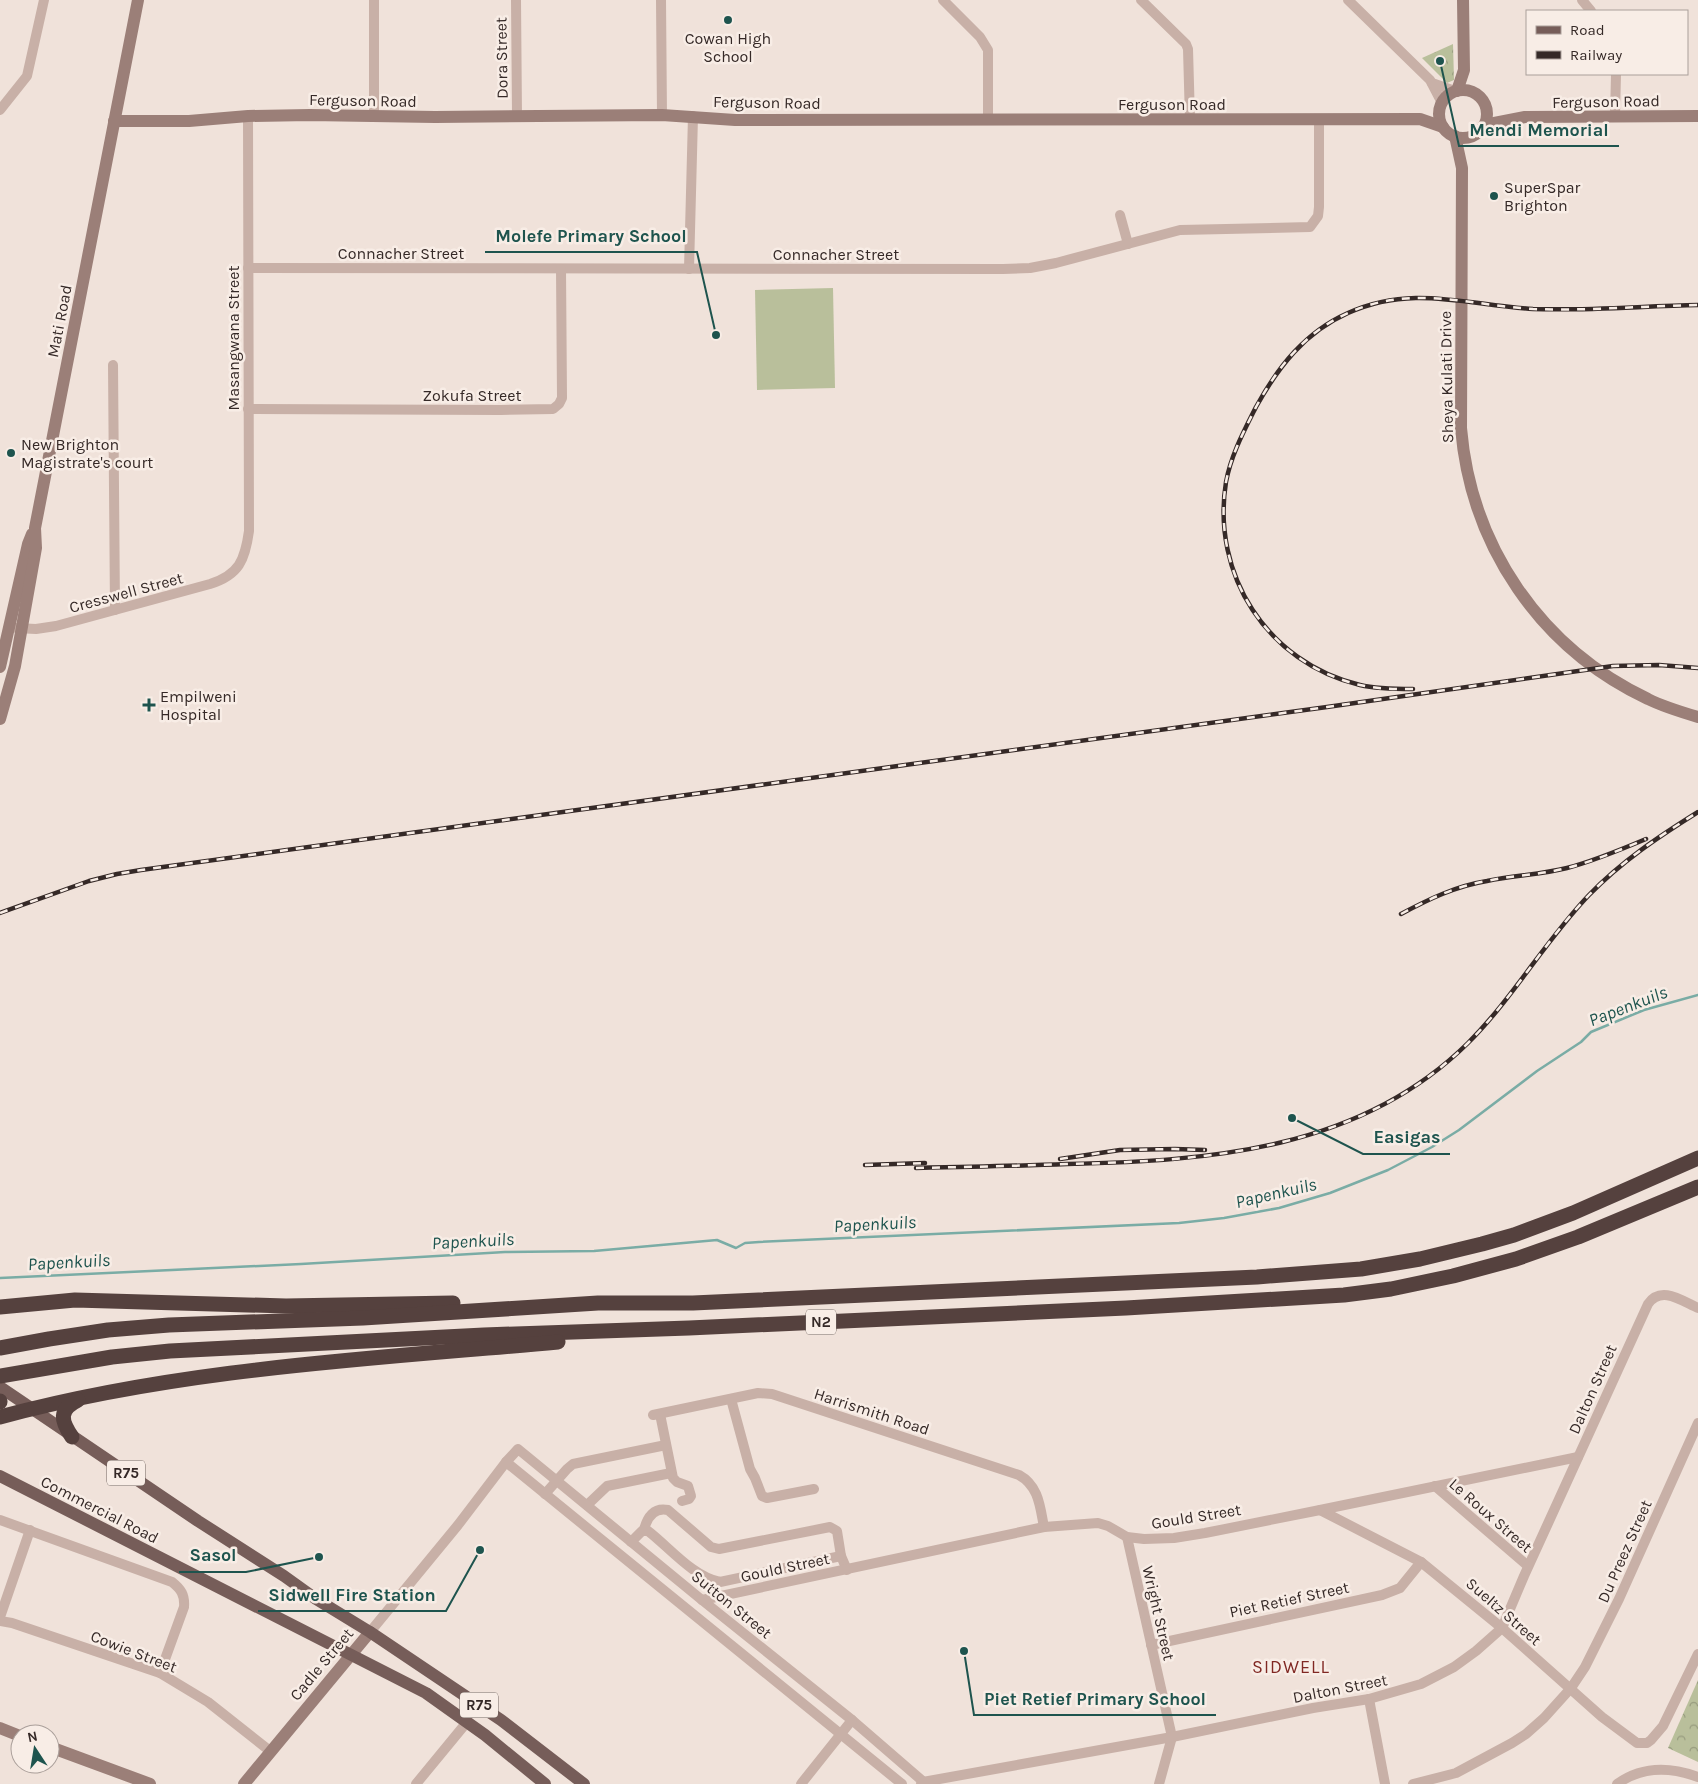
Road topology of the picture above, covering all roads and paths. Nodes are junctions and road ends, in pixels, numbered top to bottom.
1 (44, 0) edge
2 (138, 0) edge
3 (374, 0) edge
4 (516, 0) edge
5 (661, 0) edge
6 (943, 0) edge
7 (1141, 0) edge
8 (1348, 0) edge
9 (1463, 0) edge
10 (1464, 70) junction
11 (1616, 75) edge
12 (1432, 83) junction
13 (1456, 91) junction
14 (1474, 93) junction
15 (1441, 106) junction
16 (1486, 107) junction
17 (0, 110) edge
18 (517, 115) junction
19 (662, 115) junction
20 (248, 116) junction
21 (374, 116) junction
22 (693, 116) junction
23 (1615, 116) junction
24 (1698, 116) edge
25 (1514, 118) junction
26 (1420, 119) junction
27 (988, 120) junction
28 (1190, 120) junction
29 (1319, 120) junction
30 (114, 121) junction
31 (1443, 127) junction
32 (1481, 129) junction
33 (1455, 136) junction
34 (1462, 168) junction
35 (1120, 215) dead end
36 (1128, 244) junction
37 (248, 268) junction
38 (561, 269) junction
39 (689, 269) junction
40 (113, 365) dead end
41 (248, 409) junction
42 (242, 560) joint
43 (115, 610) junction
44 (15, 628) junction
45 (0, 667) edge
46 (1698, 717) edge
47 (0, 720) edge
48 (1698, 1154) edge
49 (1698, 1158) edge
50 (1659, 1176) junction
51 (1696, 1188) edge
52 (598, 1303) junction
53 (0, 1307) edge
54 (1698, 1308) edge
55 (689, 1328) junction
56 (0, 1348) edge
57 (0, 1376) edge
58 (0, 1388) edge
59 (81, 1398) junction
60 (731, 1399) junction
61 (3, 1400) edge
62 (32, 1409) junction
63 (0, 1417) edge
64 (1698, 1423) edge
65 (72, 1437) junction
66 (666, 1445) junction
67 (518, 1449) joint
68 (1578, 1456) junction
69 (506, 1462) junction
70 (671, 1472) junction
71 (0, 1476) edge
72 (556, 1480) junction
73 (1435, 1486) junction
74 (814, 1489) dead end
75 (545, 1494) junction
76 (682, 1502) dead end
77 (587, 1505) junction
78 (1320, 1510) junction
79 (0, 1520) edge
80 (1044, 1528) junction
81 (30, 1530) junction
82 (644, 1530) junction
83 (1126, 1537) junction
84 (631, 1542) junction
85 (841, 1556) junction
86 (1421, 1562) junction
87 (1528, 1566) junction
88 (846, 1570) junction
89 (677, 1580) junction
90 (666, 1593) junction
91 (702, 1600) junction
92 (0, 1617) edge
93 (0, 1621) edge
94 (1502, 1628) junction
95 (738, 1629) junction
96 (370, 1632) junction
97 (726, 1642) junction
98 (1151, 1645) junction
99 (1698, 1654) edge
100 (350, 1655) junction
101 (160, 1673) junction
102 (1571, 1688) junction
103 (1369, 1699) junction
104 (852, 1720) junction
105 (467, 1722) junction
106 (842, 1734) junction
107 (1172, 1737) junction
108 (60, 1751) edge
109 (270, 1751) junction
110 (1698, 1777) edge
111 (941, 1782) edge
112 (923, 1783) edge
113 (150, 1784) edge
114 (244, 1784) edge
115 (416, 1784) edge
116 (545, 1784) edge
117 (584, 1784) edge
118 (801, 1784) edge
119 (902, 1784) edge
120 (1159, 1784) edge
121 (1385, 1784) edge
122 (1413, 1784) edge
123 (1617, 1784) edge

1 - 17 street
2 - 30 street, Mati Road
3 - 21 street
4 - 18 street, Dora Street
5 - 19 street
6 - 27 street
7 - 28 street
8 - 12 street
9 - 10 street
10 - 13 street
10 - 14 street
11 - 23 street
12 - 13 street
12 - 15 street
13 - 14 street
13 - 15 street
14 - 16 street
15 - 26 street, Ferguson Road
15 - 31 street
16 - 25 street, Ferguson Road
16 - 32 street
18 - 19 street, Ferguson Road
18 - 21 street, Ferguson Road
19 - 22 street, Ferguson Road
20 - 21 street, Ferguson Road
20 - 30 street, Ferguson Road
20 - 37 street, Masangwana Street
22 - 27 street, Ferguson Road
22 - 39 street
23 - 24 street, Ferguson Road
23 - 25 street, Ferguson Road
25 - 32 street, Ferguson Road
26 - 29 street, Ferguson Road
26 - 31 street, Ferguson Road
27 - 28 street, Ferguson Road
28 - 29 street, Ferguson Road
29 - 36 street, Connacher Street
30 - 44 street, Mati Road
31 - 33 street
32 - 33 street
32 - 34 street, Sheya Kulati Drive
33 - 34 street, Sheya Kulati Drive
34 - 46 street, Sheya Kulati Drive
35 - 36 street
36 - 39 street, Connacher Street
37 - 38 street, Connacher Street
37 - 41 street, Masangwana Street
38 - 39 street, Connacher Street
38 - 41 street, Zokufa Street
40 - 43 street
41 - 42 street, Masangwana Street
42 - 43 street, Cresswell Street
43 - 44 street, Cresswell Street
44 - 45 street, Mati Road
44 - 47 street, Mati Road
48 - 50 highway
49 - 50 highway, N2
50 - 52 highway, N2
51 - 55 highway, N2
52 - 53 highway
52 - 56 highway, N2
54 - 68 street, Dalton Street
55 - 57 highway, N2
55 - 59 highway
58 - 61 main road, R75
59 - 62 highway
59 - 65 highway
60 - 66 street, Harrismith Road
60 - 74 street
60 - 80 street, Harrismith Road
61 - 62 main road, R75
62 - 63 highway
62 - 65 main road, R75
64 - 102 street, Du Preez Street
65 - 96 main road, R75
66 - 70 street
66 - 72 street
67 - 69 street, Cadle Street
67 - 72 street, Sutton Street
68 - 73 street, Gould Street
68 - 87 street, Dalton Street
69 - 75 street, Sutton Street
69 - 96 street, Cadle Street
70 - 76 street
70 - 77 street
71 - 100 main road, Commercial Road / R75
72 - 75 street
72 - 77 street, Sutton Street
73 - 78 street, Gould Street
73 - 87 street, Le Roux Street
75 - 90 street, Sutton Street
77 - 84 street, Sutton Street
78 - 83 street, Gould Street
78 - 86 street, Sueltz Street
79 - 81 street
80 - 83 street, Gould Street
80 - 88 street, Gould Street
81 - 92 street
81 - 101 street
82 - 84 street
82 - 85 street
82 - 85 street
83 - 98 street, Wright Street
84 - 89 street, Sutton Street
85 - 88 street
86 - 94 street, Sueltz Street
86 - 98 street, Piet Retief Street
87 - 94 street, Dalton Street
88 - 91 street, Gould Street
89 - 90 street
89 - 91 street, Sutton Street
90 - 97 street, Sutton Street
91 - 95 street, Sutton Street
93 - 101 street, Cowie Street
94 - 102 street, Sueltz Street
94 - 103 street, Dalton Street
95 - 97 street
95 - 104 street, Sutton Street
96 - 100 street, Cadle Street
96 - 117 main road, R75
97 - 106 street, Sutton Street
98 - 107 street, Wright Street
99 - 102 street, Sueltz Street
100 - 105 main road, Commercial Road / R75
100 - 109 street, Cadle Street
101 - 109 street, Cowie Street
102 - 122 street, Du Preez Street
103 - 107 street, Dalton Street
103 - 121 street
104 - 106 street
104 - 112 street, Sutton Street
105 - 115 street
105 - 116 main road, Commercial Road / R75
106 - 118 street
106 - 119 street, Sutton Street
107 - 111 street, Dalton Street
107 - 120 street, Wright Street
108 - 113 street
109 - 114 street, Cadle Street
110 - 123 street
111 - 112 street, Dalton Street

